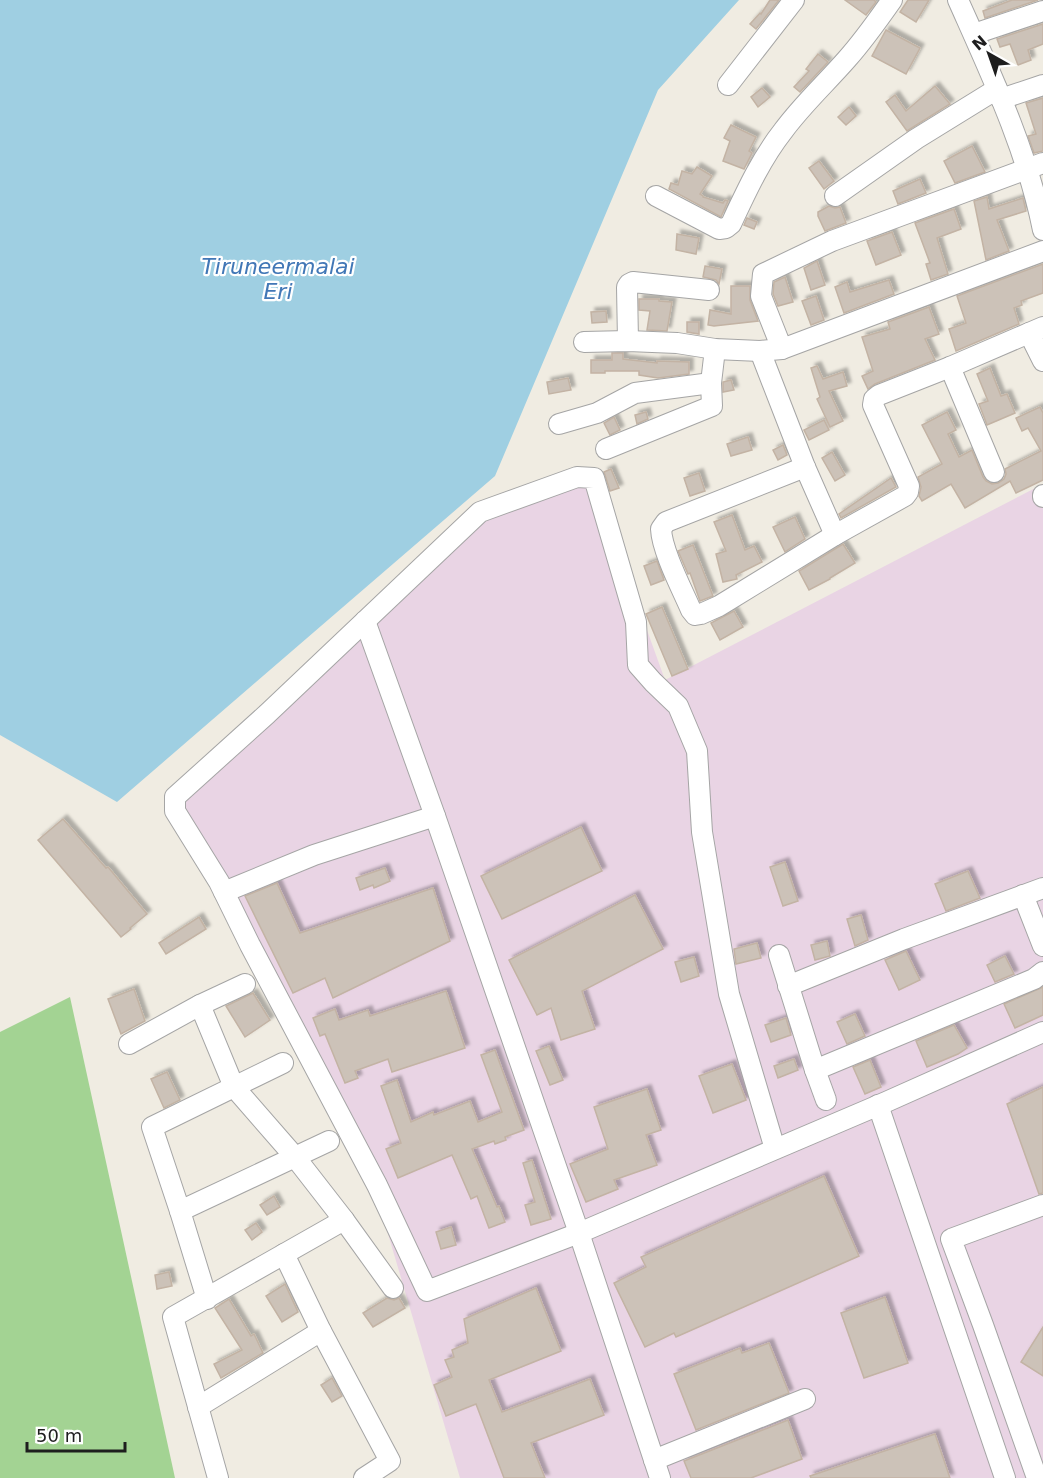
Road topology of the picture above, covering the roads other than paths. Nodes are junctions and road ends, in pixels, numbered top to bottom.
1 (794, 0) edge
2 (892, 0) edge
3 (960, 1) edge
4 (1043, 11) edge
5 (974, 34) junction
6 (728, 85) dead end
7 (1043, 86) edge
8 (999, 94) junction
9 (1035, 166) edge
10 (656, 196) dead end
11 (835, 196) dead end
12 (1042, 226) edge
13 (1043, 250) edge
14 (709, 290) dead end
15 (1036, 330) edge
16 (628, 341) junction
17 (584, 342) dead end
18 (715, 349) junction
19 (782, 349) junction
20 (760, 351) junction
21 (1043, 361) edge
22 (950, 367) junction
23 (711, 383) junction
24 (559, 424) dead end
25 (606, 449) dead end
26 (805, 467) junction
27 (994, 472) dead end
28 (836, 535) junction
29 (365, 621) junction
30 (435, 816) junction
31 (1043, 888) edge
32 (224, 892) junction
33 (1023, 895) junction
34 (1043, 946) edge
35 (779, 955) dead end
36 (1043, 972) edge
37 (245, 984) dead end
38 (788, 986) junction
39 (200, 1005) junction
40 (1043, 1032) edge
41 (129, 1044) dead end
42 (283, 1064) dead end
43 (815, 1070) junction
44 (234, 1087) junction
45 (826, 1100) dead end
46 (878, 1105) junction
47 (329, 1141) dead end
48 (775, 1149) junction
49 (294, 1157) junction
50 (1043, 1205) edge
51 (180, 1211) junction
52 (344, 1220) junction
53 (579, 1233) junction
54 (284, 1254) junction
55 (393, 1288) dead end
56 (207, 1299) junction
57 (321, 1331) junction
58 (805, 1399) dead end
59 (198, 1407) junction
60 (657, 1469) edge
61 (218, 1478) edge
62 (364, 1478) edge
63 (1005, 1478) edge
64 (1037, 1478) edge

1 - 6 street
2 - 10 street
3 - 5 street
4 - 5 street
5 - 8 street
7 - 8 street
8 - 9 street
8 - 11 street
9 - 12 street
9 - 19 street
13 - 19 street
14 - 16 street
15 - 21 street
15 - 22 street
16 - 17 street
16 - 18 street
18 - 20 street
18 - 23 street
19 - 20 street
20 - 26 street
22 - 27 street
22 - 28 street
23 - 24 street
23 - 25 street
26 - 28 street
26 - 28 street
29 - 30 street
29 - 32 street
29 - 48 street
30 - 32 street
30 - 53 street
31 - 33 street
32 - 53 street
33 - 34 street
33 - 38 street
35 - 38 street
36 - 43 street
37 - 39 street
38 - 43 street
39 - 41 street
39 - 44 street
40 - 46 street
42 - 44 street
43 - 45 street
44 - 49 street
44 - 51 street
46 - 48 street
46 - 63 street
47 - 49 street
48 - 53 street
49 - 51 street
49 - 52 street
50 - 64 street
51 - 56 street
52 - 54 street
52 - 55 street
53 - 60 street
54 - 56 street
54 - 57 street
56 - 59 street
57 - 59 street
57 - 62 street
58 - 60 street
59 - 61 street

